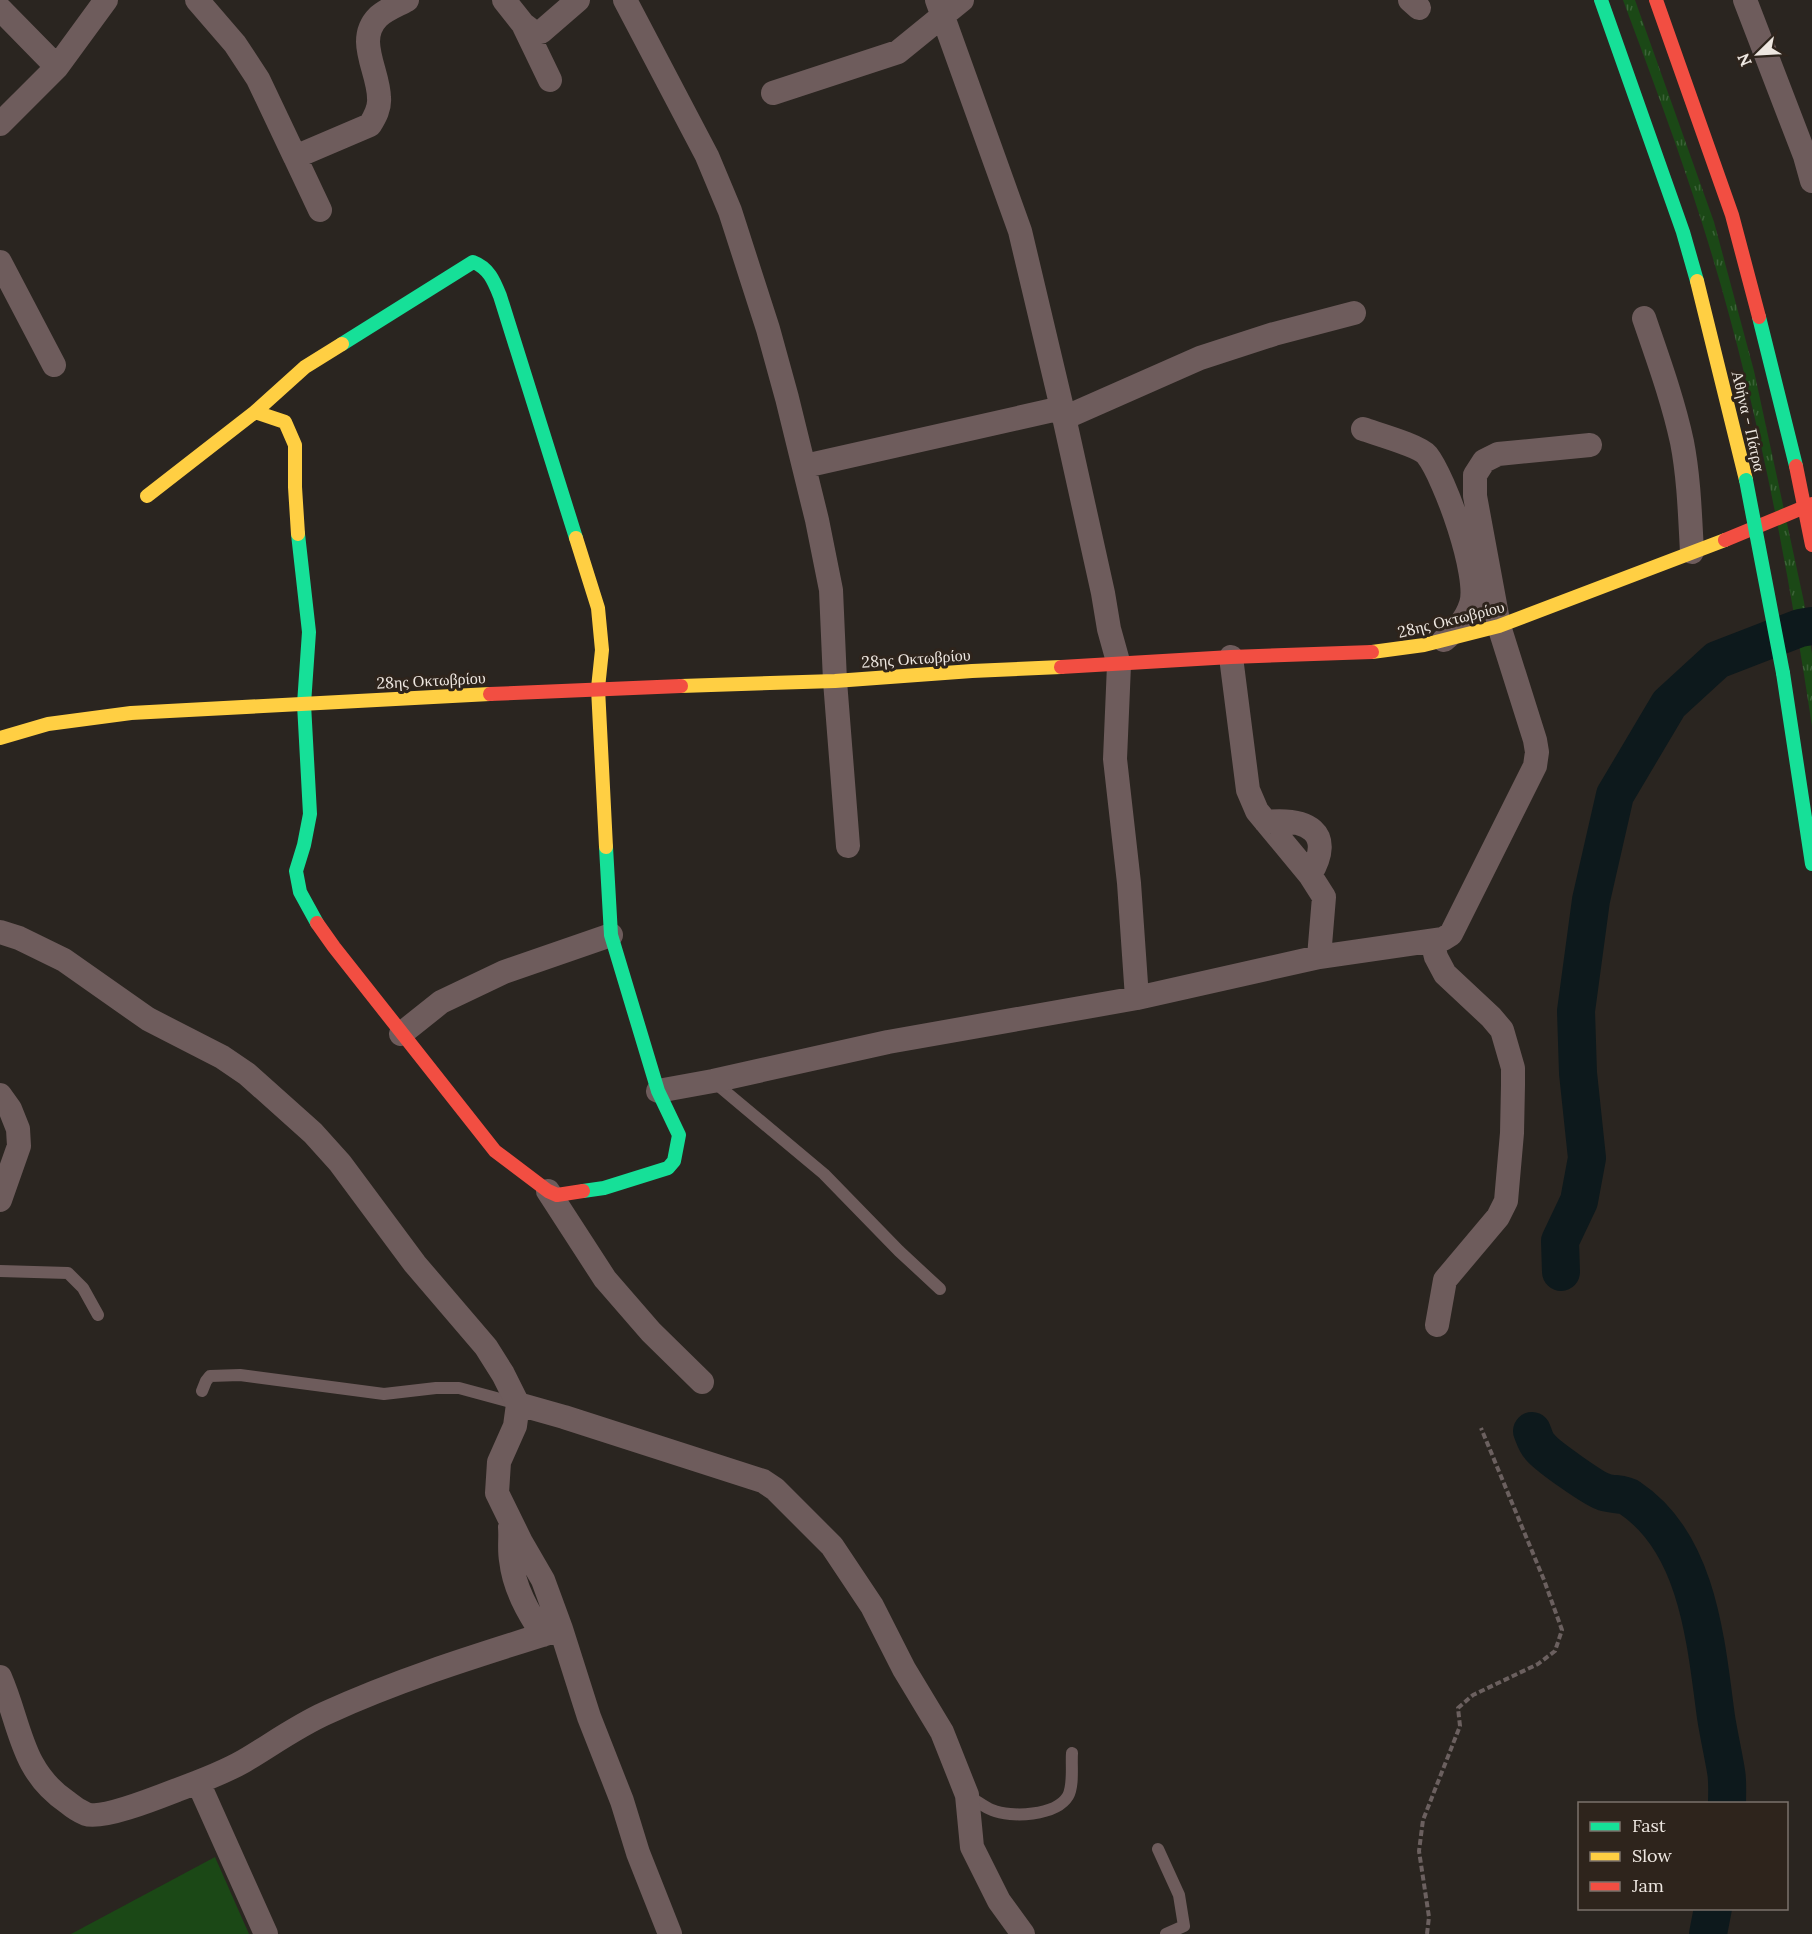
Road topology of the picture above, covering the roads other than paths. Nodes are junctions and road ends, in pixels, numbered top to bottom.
1 (106, 0) edge
2 (197, 0) edge
3 (407, 0) edge
4 (504, 0) edge
5 (578, 0) edge
6 (625, 0) edge
7 (962, 0) edge
8 (1601, 0) edge
9 (1656, 0) edge
10 (1745, 0) edge
11 (940, 7) edge
12 (0, 9) edge
13 (522, 24) junction
14 (57, 67) junction
15 (550, 81) dead end
16 (773, 93) dead end
17 (4, 111) edge
18 (295, 156) junction
19 (1812, 181) edge
20 (320, 210) dead end
21 (0, 262) edge
22 (1354, 313) dead end
23 (1644, 318) dead end
24 (54, 365) dead end
25 (255, 412) junction
26 (1063, 413) junction
27 (1364, 429) dead end
28 (1590, 444) dead end
29 (805, 466) junction
30 (147, 496) dead end
31 (1812, 504) edge
32 (1812, 545) edge
33 (1692, 552) junction
34 (1499, 626) junction
35 (1444, 640) junction
36 (1231, 657) junction
37 (1119, 665) junction
38 (835, 681) junction
39 (598, 688) junction
40 (304, 704) junction
41 (0, 738) edge
42 (848, 846) dead end
43 (1812, 864) edge
44 (0, 932) edge
45 (611, 934) junction
46 (1432, 941) junction
47 (1318, 957) junction
48 (1137, 998) junction
49 (401, 1034) junction
50 (713, 1081) junction
51 (658, 1091) junction
52 (0, 1095) edge
53 (548, 1191) junction
54 (0, 1200) edge
55 (0, 1271) edge
56 (940, 1289) dead end
57 (98, 1315) dead end
58 (1437, 1325) dead end
59 (702, 1382) dead end
60 (202, 1391) dead end
61 (518, 1404) junction
62 (552, 1632) junction
63 (0, 1677) edge
64 (1072, 1753) dead end
65 (198, 1782) junction
66 (967, 1795) junction
67 (1158, 1849) dead end
68 (266, 1934) edge
69 (670, 1934) edge
70 (1023, 1934) edge
71 (1166, 1934) edge

1 - 14 street
2 - 18 street
3 - 18 street
4 - 13 street
5 - 13 street
6 - 29 street
7 - 11 street
8 - 43 main road, Αθήνα - Πάτρα, bridge
9 - 32 main road, bridge
10 - 19 street
11 - 16 street
11 - 26 street
12 - 14 street
13 - 15 street
14 - 17 street
18 - 20 street
21 - 24 street
22 - 26 street
23 - 33 street
25 - 30 main road
25 - 39 main road
25 - 40 main road
26 - 29 street
26 - 37 street
27 - 35 street
28 - 34 street
29 - 38 street
31 - 33 main road, 28ης Οκτωβρίου
33 - 34 main road, 28ης Οκτωβρίου
34 - 35 main road, 28ης Οκτωβρίου
34 - 46 street
35 - 36 main road, 28ης Οκτωβρίου
36 - 37 main road, 28ης Οκτωβρίου
36 - 47 street
37 - 38 main road, 28ης Οκτωβρίου
37 - 48 street
38 - 39 main road, 28ης Οκτωβρίου
38 - 42 street
39 - 40 main road, 28ης Οκτωβρίου
39 - 45 main road
40 - 41 main road, 28ης Οκτωβρίου
40 - 49 main road
44 - 61 street
45 - 49 street
45 - 51 main road
46 - 47 street
46 - 58 street
47 - 48 street
48 - 50 street
49 - 53 main road
50 - 51 street
50 - 56 lane
51 - 53 main road
52 - 54 street
53 - 59 street
55 - 57 lane
60 - 61 lane
61 - 62 street
61 - 66 street
62 - 65 street
62 - 69 street
63 - 65 street
64 - 66 lane
65 - 68 street
66 - 70 street
67 - 71 lane

